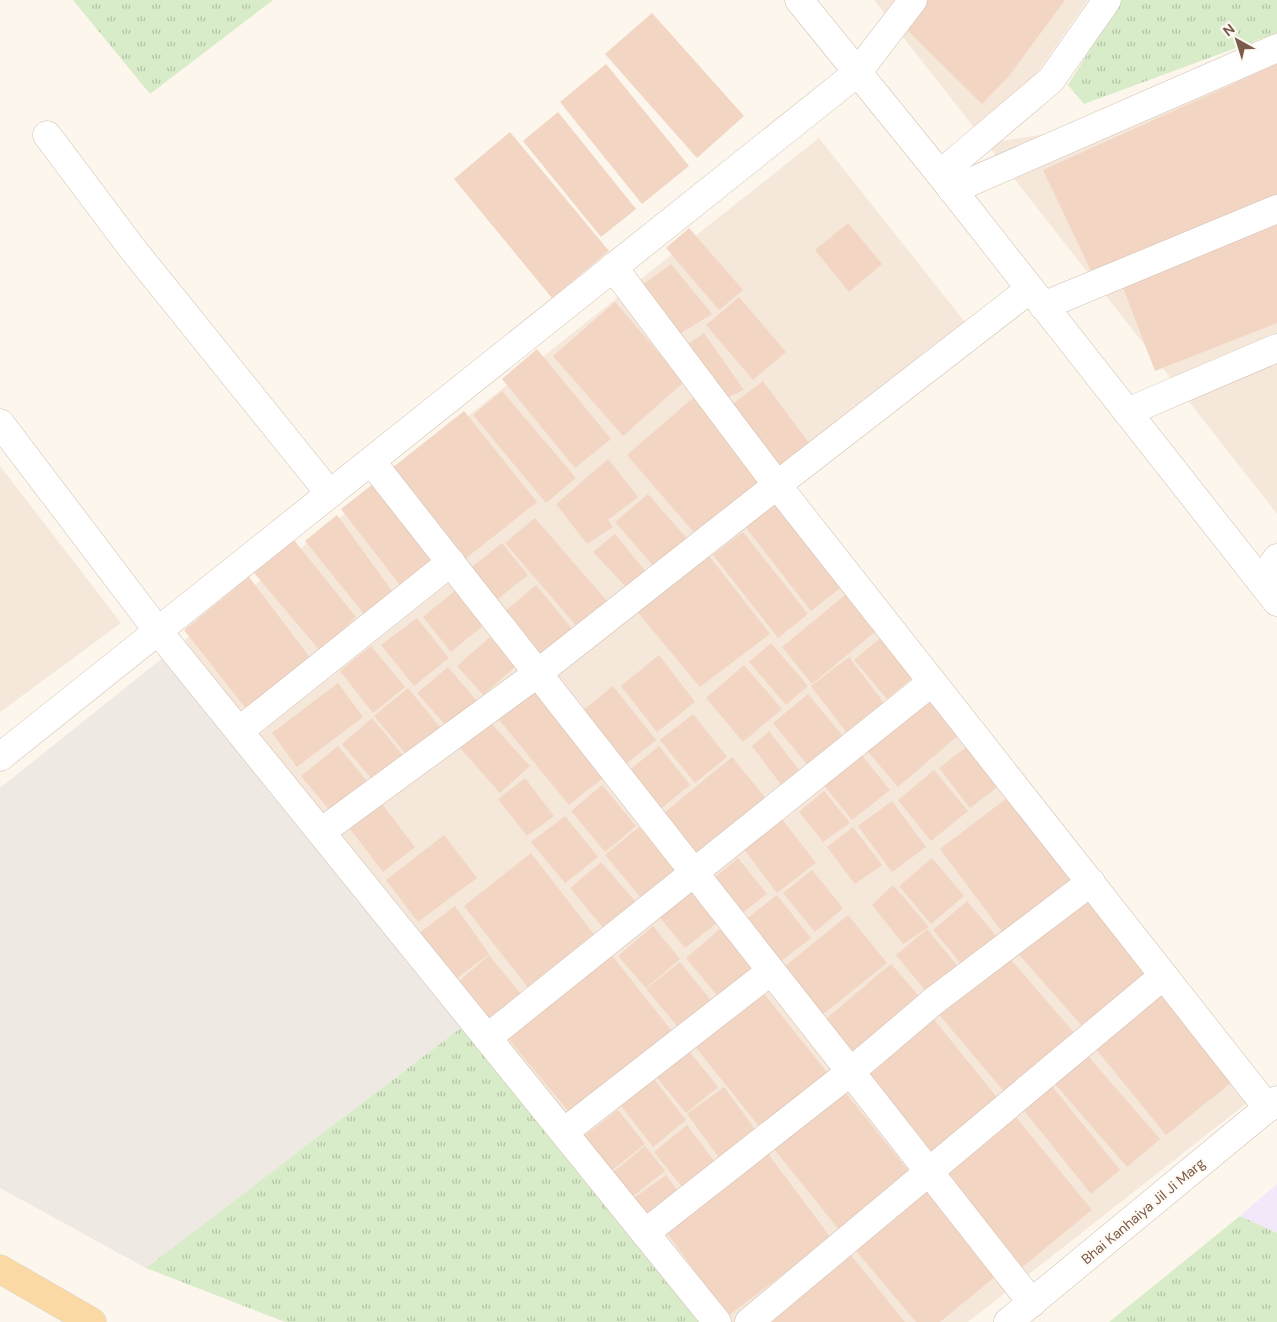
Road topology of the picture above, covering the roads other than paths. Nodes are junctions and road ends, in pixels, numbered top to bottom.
1 (799, 0) edge
2 (913, 0) edge
3 (1107, 0) edge
4 (1277, 48) edge
5 (857, 73) junction
6 (46, 136) dead end
7 (946, 182) junction
8 (1277, 209) edge
9 (613, 267) junction
10 (1036, 297) junction
11 (1277, 348) edge
12 (1127, 412) junction
13 (0, 423) edge
14 (371, 461) junction
15 (777, 485) junction
16 (330, 494) junction
17 (1277, 558) edge
18 (451, 562) junction
19 (1269, 592) edge
20 (158, 631) junction
21 (538, 673) junction
22 (932, 682) junction
23 (239, 731) junction
24 (0, 757) edge
25 (321, 832) junction
26 (694, 872) junction
27 (1092, 882) junction
28 (771, 971) junction
29 (1163, 976) junction
30 (488, 1038) junction
31 (849, 1072) junction
32 (1272, 1104) edge
33 (564, 1132) junction
34 (929, 1172) junction
35 (645, 1233) junction
36 (0, 1269) edge
37 (1032, 1303) junction
38 (92, 1322) edge
39 (717, 1322) edge
40 (750, 1322) edge
41 (1008, 1322) edge

1 - 5 street
2 - 5 street
3 - 7 street
4 - 7 street
5 - 7 street
5 - 9 street
6 - 16 street
7 - 10 street
8 - 10 street
9 - 14 street
9 - 15 street
10 - 12 street
10 - 15 street
11 - 12 street
12 - 19 street
13 - 20 street
14 - 16 street
14 - 18 street
15 - 21 street
15 - 22 street
16 - 20 street
17 - 19 street
18 - 21 street
18 - 23 street
20 - 23 street
20 - 24 street
21 - 25 street
21 - 26 street
22 - 26 street
22 - 27 street
23 - 25 street
25 - 30 street
26 - 28 street
26 - 30 street
27 - 29 street
27 - 31 street
28 - 31 street
28 - 33 street
29 - 32 street
29 - 34 street
30 - 33 street
31 - 34 street
31 - 35 street
32 - 37 street, Bhai Kanhaiya Jil Ji Marg
33 - 35 street
34 - 37 street
34 - 40 street
35 - 39 street
36 - 38 main road
37 - 41 street, Bhai Kanhaiya Jil Ji Marg

